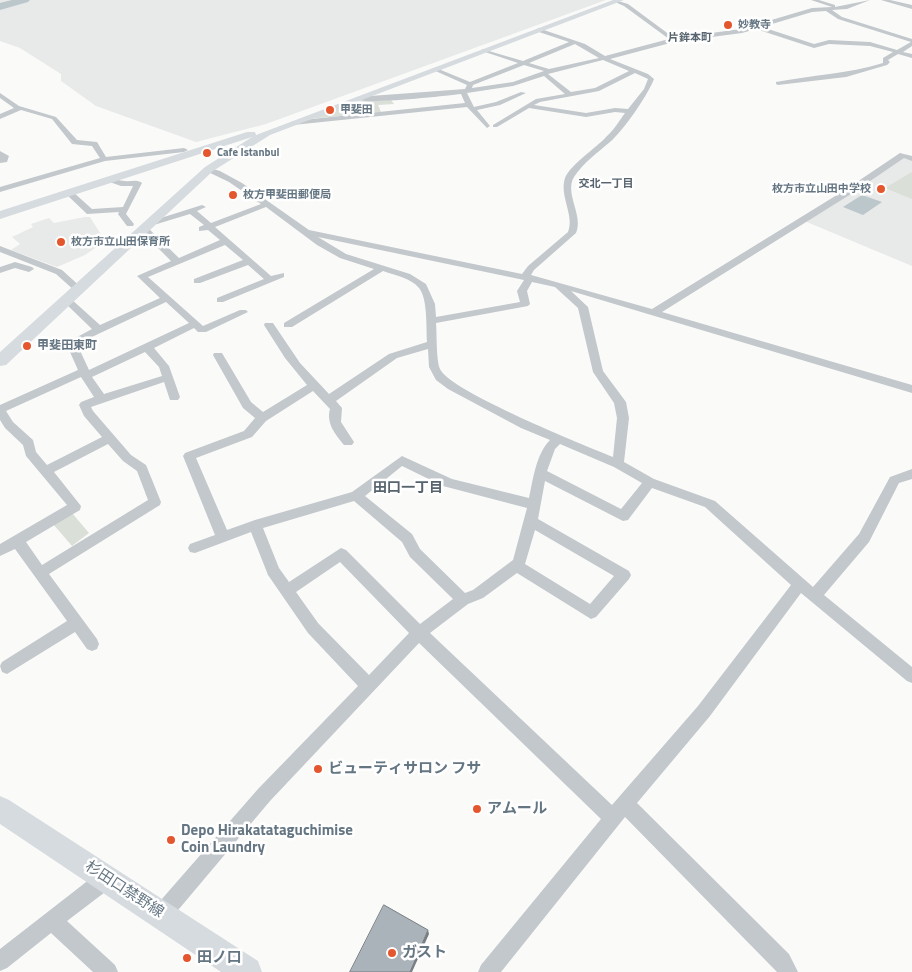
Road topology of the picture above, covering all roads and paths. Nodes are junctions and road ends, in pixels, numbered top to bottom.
1 (814, 0) edge
2 (867, 0) edge
3 (884, 0) edge
4 (619, 1) edge
5 (912, 7) edge
6 (840, 8) junction
7 (827, 9) junction
8 (757, 27) junction
9 (538, 30) junction
10 (673, 40) junction
11 (576, 42) junction
12 (912, 43) edge
13 (484, 50) junction
14 (896, 52) junction
15 (912, 56) edge
16 (602, 58) junction
17 (524, 62) junction
18 (434, 69) junction
19 (633, 71) junction
20 (547, 73) junction
21 (778, 83) dead end
22 (467, 88) junction
23 (523, 93) dead end
24 (569, 94) junction
25 (0, 95) edge
26 (356, 99) junction
27 (528, 106) junction
28 (470, 107) junction
29 (20, 108) junction
30 (630, 111) junction
31 (0, 117) edge
32 (293, 123) junction
33 (487, 126) dead end
34 (495, 126) dead end
35 (266, 133) junction
36 (186, 152) junction
37 (0, 153) edge
38 (104, 159) junction
39 (912, 159) edge
40 (0, 161) edge
41 (209, 169) junction
42 (110, 180) junction
43 (0, 190) edge
44 (69, 192) junction
45 (268, 204) junction
46 (202, 207) dead end
47 (126, 209) junction
48 (192, 211) junction
49 (0, 215) edge
50 (130, 224) dead end
51 (146, 227) junction
52 (205, 228) junction
53 (306, 232) junction
54 (226, 241) junction
55 (0, 249) edge
56 (177, 261) junction
57 (249, 261) junction
58 (382, 268) junction
59 (0, 270) edge
60 (59, 272) junction
61 (281, 275) dead end
62 (527, 277) junction
63 (197, 280) dead end
64 (272, 280) junction
65 (556, 284) junction
66 (78, 289) junction
67 (167, 298) junction
68 (67, 300) junction
69 (220, 300) dead end
70 (243, 312) dead end
71 (653, 313) junction
72 (431, 321) junction
73 (195, 324) junction
74 (269, 325) dead end
75 (288, 326) dead end
76 (98, 329) junction
77 (432, 344) junction
78 (147, 347) junction
79 (218, 355) dead end
80 (0, 361) edge
81 (85, 374) junction
82 (166, 378) junction
83 (312, 387) junction
84 (912, 389) edge
85 (174, 397) dead end
86 (101, 399) junction
87 (329, 400) junction
88 (0, 409) edge
89 (262, 418) junction
90 (109, 438) junction
91 (560, 438) junction
92 (348, 442) dead end
93 (618, 464) junction
94 (46, 471) junction
95 (540, 473) junction
96 (912, 474) edge
97 (650, 482) junction
98 (356, 496) junction
99 (533, 504) junction
100 (531, 521) junction
101 (255, 525) junction
102 (223, 537) junction
103 (17, 542) junction
104 (195, 548) dead end
105 (0, 551) edge
106 (516, 565) junction
107 (40, 573) junction
108 (800, 584) junction
109 (287, 591) junction
110 (814, 596) junction
111 (463, 600) junction
112 (76, 623) junction
113 (419, 633) junction
114 (92, 644) dead end
115 (7, 667) dead end
116 (912, 676) edge
117 (368, 686) junction
118 (625, 804) junction
119 (0, 809) edge
120 (613, 818) junction
121 (106, 879) junction
122 (162, 915) junction
123 (52, 921) junction
124 (0, 961) edge
125 (108, 972) edge
126 (247, 972) edge
127 (488, 972) edge
128 (788, 972) edge

1 - 6 street
2 - 6 street
3 - 5 street
4 - 9 street
4 - 10 street
6 - 7 street
7 - 8 street
7 - 12 street
8 - 10 street
8 - 14 street
9 - 11 street
9 - 13 street
10 - 16 street
11 - 16 street
11 - 17 street
12 - 14 street
13 - 17 street
13 - 18 street
14 - 15 street
14 - 21 street
16 - 19 street
16 - 20 street
17 - 20 street
17 - 22 street
18 - 22 street
18 - 26 street
19 - 24 street
19 - 30 street
20 - 22 street
20 - 24 street
22 - 26 street
22 - 28 street
23 - 28 street
24 - 27 street
25 - 29 street
26 - 32 street
27 - 30 street
27 - 34 street
28 - 32 street
28 - 33 street
29 - 31 street
29 - 38 street
30 - 62 street
32 - 35 street
35 - 36 street
35 - 41 street
36 - 38 street
36 - 42 street
37 - 40 street
38 - 43 street
39 - 71 street
41 - 45 street
41 - 51 street
42 - 44 street
42 - 47 street
44 - 47 street
44 - 49 street
45 - 52 street
45 - 53 street
46 - 48 street
47 - 50 street
48 - 51 street
48 - 52 street
51 - 56 street
51 - 66 street
52 - 54 street
53 - 58 street
53 - 62 street
54 - 56 street
54 - 57 street
55 - 60 street
56 - 67 street
57 - 63 street
57 - 64 street
58 - 72 street
58 - 75 street
59 - 60 street
60 - 66 street
61 - 64 street
62 - 65 street
62 - 72 street
64 - 69 street
65 - 71 street
65 - 93 street
66 - 68 street
67 - 73 street
67 - 76 street
68 - 76 street
68 - 80 street
70 - 73 street
71 - 84 street
72 - 77 street
73 - 78 street
74 - 83 street
76 - 81 street
77 - 87 street
77 - 91 street
78 - 81 street
78 - 82 street
79 - 89 street
81 - 86 street
81 - 88 street
82 - 85 street
82 - 86 street
83 - 87 street
83 - 89 street
86 - 90 street
87 - 92 street
88 - 94 street
89 - 102 street
90 - 94 street
90 - 107 street
91 - 93 street
91 - 95 street
93 - 97 street
94 - 103 street
95 - 97 street
95 - 99 street
96 - 110 street
97 - 108 street
98 - 99 street
98 - 101 street
98 - 111 street
99 - 100 street
100 - 106 street
100 - 106 street
101 - 102 street
101 - 109 street
102 - 104 street
103 - 105 street
103 - 107 street
106 - 111 street
107 - 112 street
108 - 110 street
108 - 118 street
109 - 113 street
109 - 117 street
110 - 116 street
111 - 113 street
112 - 114 street
112 - 115 street
113 - 117 street
113 - 120 street
117 - 122 street
118 - 120 street
118 - 128 street
119 - 121 street, 杉田口禁野線
120 - 127 street
121 - 122 street, 杉田口禁野線
121 - 123 street
122 - 126 street, 杉田口禁野線
123 - 124 street
123 - 125 street

